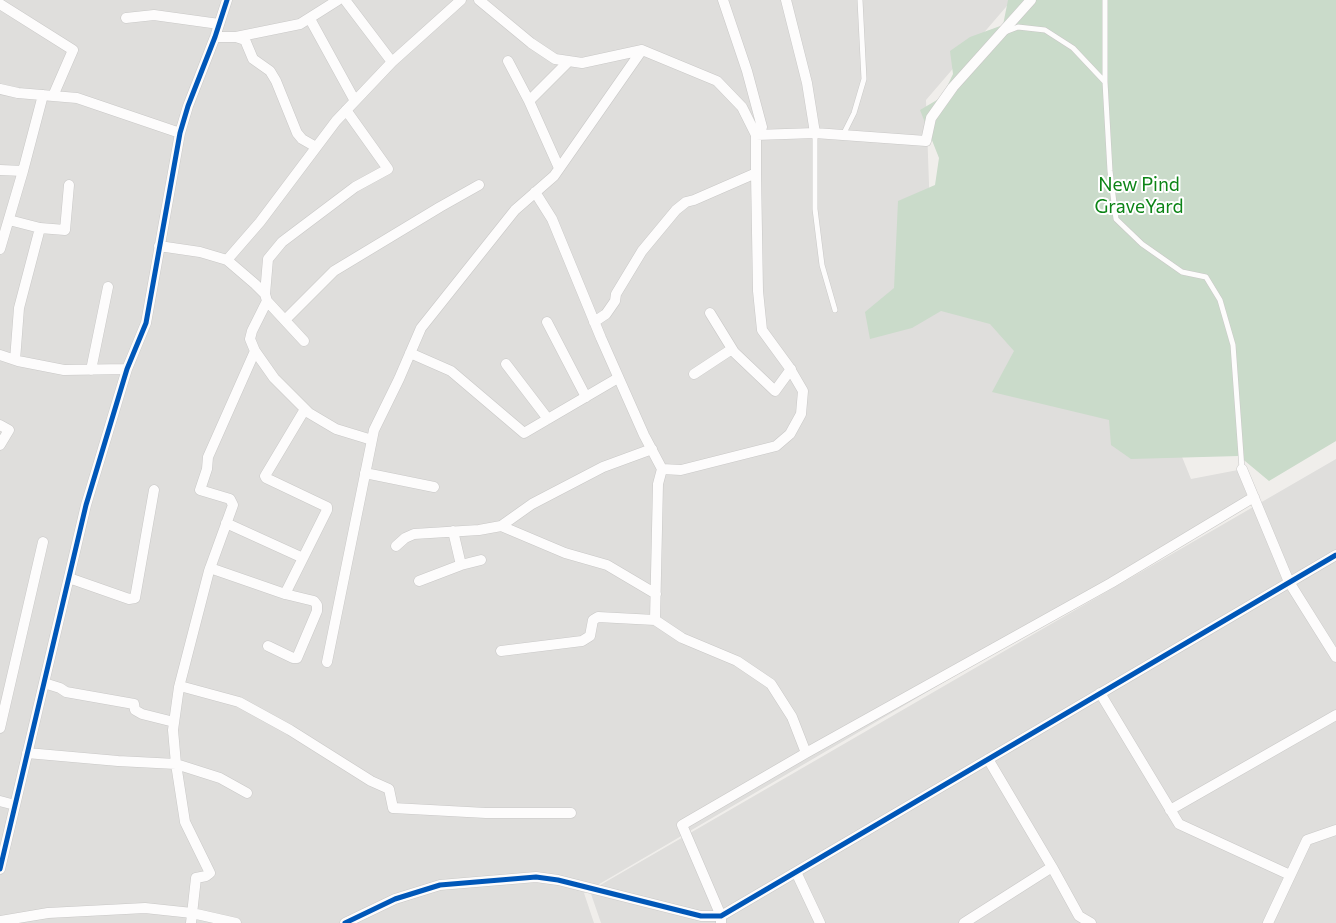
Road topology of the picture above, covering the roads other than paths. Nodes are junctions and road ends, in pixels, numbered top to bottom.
1 (227, 0) edge
2 (338, 0) edge
3 (345, 0) edge
4 (461, 0) edge
5 (479, 0) edge
6 (723, 0) edge
7 (786, 0) edge
8 (860, 0) edge
9 (1031, 0) edge
10 (1105, 0) edge
11 (0, 4) edge
12 (126, 18) dead end
13 (310, 18) junction
14 (219, 24) junction
15 (1002, 33) junction
16 (215, 37) junction
17 (236, 37) junction
18 (642, 50) junction
19 (508, 61) dead end
20 (569, 61) junction
21 (392, 62) junction
22 (1105, 82) junction
23 (0, 89) edge
24 (48, 95) junction
25 (355, 101) junction
26 (529, 101) junction
27 (346, 110) junction
28 (180, 133) junction
29 (815, 133) junction
30 (756, 134) junction
31 (843, 136) junction
32 (316, 147) junction
33 (559, 168) junction
34 (0, 170) edge
35 (23, 172) junction
36 (756, 173) junction
37 (69, 185) dead end
38 (479, 185) dead end
39 (535, 192) junction
40 (8, 220) junction
41 (40, 228) junction
42 (159, 246) junction
43 (0, 249) edge
44 (227, 260) junction
45 (108, 287) dead end
46 (266, 298) junction
47 (834, 310) dead end
48 (710, 313) dead end
49 (285, 320) junction
50 (547, 322) dead end
51 (594, 322) junction
52 (304, 341) dead end
53 (732, 349) junction
54 (255, 350) junction
55 (410, 353) junction
56 (0, 355) edge
57 (15, 360) junction
58 (506, 364) dead end
59 (127, 369) junction
60 (790, 369) junction
61 (90, 370) junction
62 (694, 374) dead end
63 (618, 378) junction
64 (586, 397) junction
65 (305, 409) junction
66 (548, 419) junction
67 (0, 424) edge
68 (372, 440) junction
69 (0, 445) edge
70 (652, 449) junction
71 (662, 469) junction
72 (1242, 469) joint
73 (365, 473) junction
74 (434, 487) dead end
75 (154, 490) dead end
76 (1254, 497) junction
77 (226, 523) junction
78 (501, 526) junction
79 (453, 531) junction
80 (43, 542) dead end
81 (396, 546) dead end
82 (1336, 555) edge
83 (303, 558) junction
84 (481, 560) dead end
85 (461, 565) junction
86 (210, 568) junction
87 (69, 578) junction
88 (419, 581) dead end
89 (1288, 582) junction
90 (285, 594) junction
91 (656, 594) junction
92 (655, 620) junction
93 (268, 646) dead end
94 (501, 651) dead end
95 (1336, 657) edge
96 (327, 662) dead end
97 (44, 683) junction
98 (180, 686) junction
99 (1100, 693) junction
100 (1336, 715) edge
101 (174, 722) junction
102 (0, 728) edge
103 (27, 752) junction
104 (806, 753) junction
105 (988, 759) junction
106 (176, 764) junction
107 (247, 792) dead end
108 (0, 801) edge
109 (15, 805) junction
110 (1170, 810) junction
111 (571, 813) dead end
112 (1336, 830) edge
113 (1052, 866) junction
114 (0, 869) edge
115 (796, 872) junction
116 (1290, 876) junction
117 (192, 918) edge
118 (721, 919) edge
119 (0, 921) edge
120 (236, 923) edge
121 (344, 923) edge
122 (820, 923) edge
123 (964, 923) edge
124 (1091, 923) edge
125 (1268, 923) edge

1 - 14 street
2 - 13 street
3 - 21 street
4 - 21 street
5 - 20 street
6 - 30 street
7 - 29 street
8 - 31 lane
9 - 15 street
10 - 22 lane
11 - 24 street
12 - 14 street
13 - 17 street
13 - 25 street
14 - 16 street
15 - 22 lane
15 - 31 street
16 - 17 street
16 - 28 street
17 - 32 street
18 - 20 street
18 - 30 street
18 - 33 street
19 - 26 street
20 - 26 street
21 - 25 street
22 - 72 lane
23 - 24 street
24 - 28 street
24 - 35 street
25 - 27 street
26 - 33 street
27 - 32 street
27 - 46 street
28 - 42 street
29 - 30 street
29 - 31 street
29 - 47 lane
30 - 36 street
32 - 44 street
33 - 39 street
34 - 35 street
35 - 40 street
36 - 51 street
36 - 60 street
37 - 41 street
38 - 49 street
39 - 51 street
39 - 55 street
40 - 41 street
40 - 43 street
41 - 57 street
42 - 44 street
42 - 59 street
44 - 46 street
45 - 61 street
46 - 49 street
46 - 54 street
48 - 53 street
49 - 52 street
50 - 64 street
51 - 63 street
53 - 60 street
53 - 62 street
54 - 65 street
54 - 77 street
55 - 66 street
55 - 68 street
56 - 57 street
57 - 61 street
58 - 66 street
59 - 61 street
59 - 87 street
60 - 71 street
63 - 64 street
63 - 70 street
64 - 66 street
65 - 68 street
65 - 83 street
67 - 69 street
68 - 73 street
70 - 71 street
70 - 78 street
71 - 91 street
72 - 76 street
73 - 74 street
73 - 96 street
75 - 87 street
76 - 89 street
76 - 104 street
77 - 83 street
77 - 86 street
78 - 79 street
78 - 91 street
79 - 81 street
79 - 85 street
80 - 102 street
82 - 89 street
83 - 90 street
84 - 85 street
85 - 88 street
86 - 90 street
86 - 98 street
87 - 97 street
89 - 95 street
89 - 99 street
90 - 93 street
91 - 92 street
92 - 94 street
92 - 104 street
97 - 101 street
97 - 103 street
98 - 101 street
98 - 111 street
99 - 105 street
99 - 110 street
100 - 110 street
101 - 106 street
103 - 106 street
103 - 109 street
104 - 118 street
105 - 113 street
105 - 115 street
106 - 107 street
106 - 117 street
108 - 109 street
109 - 114 street
110 - 116 street
112 - 116 street
113 - 123 street
113 - 124 street
115 - 118 street
115 - 122 street
116 - 125 street
117 - 119 street
117 - 120 street
118 - 121 street

